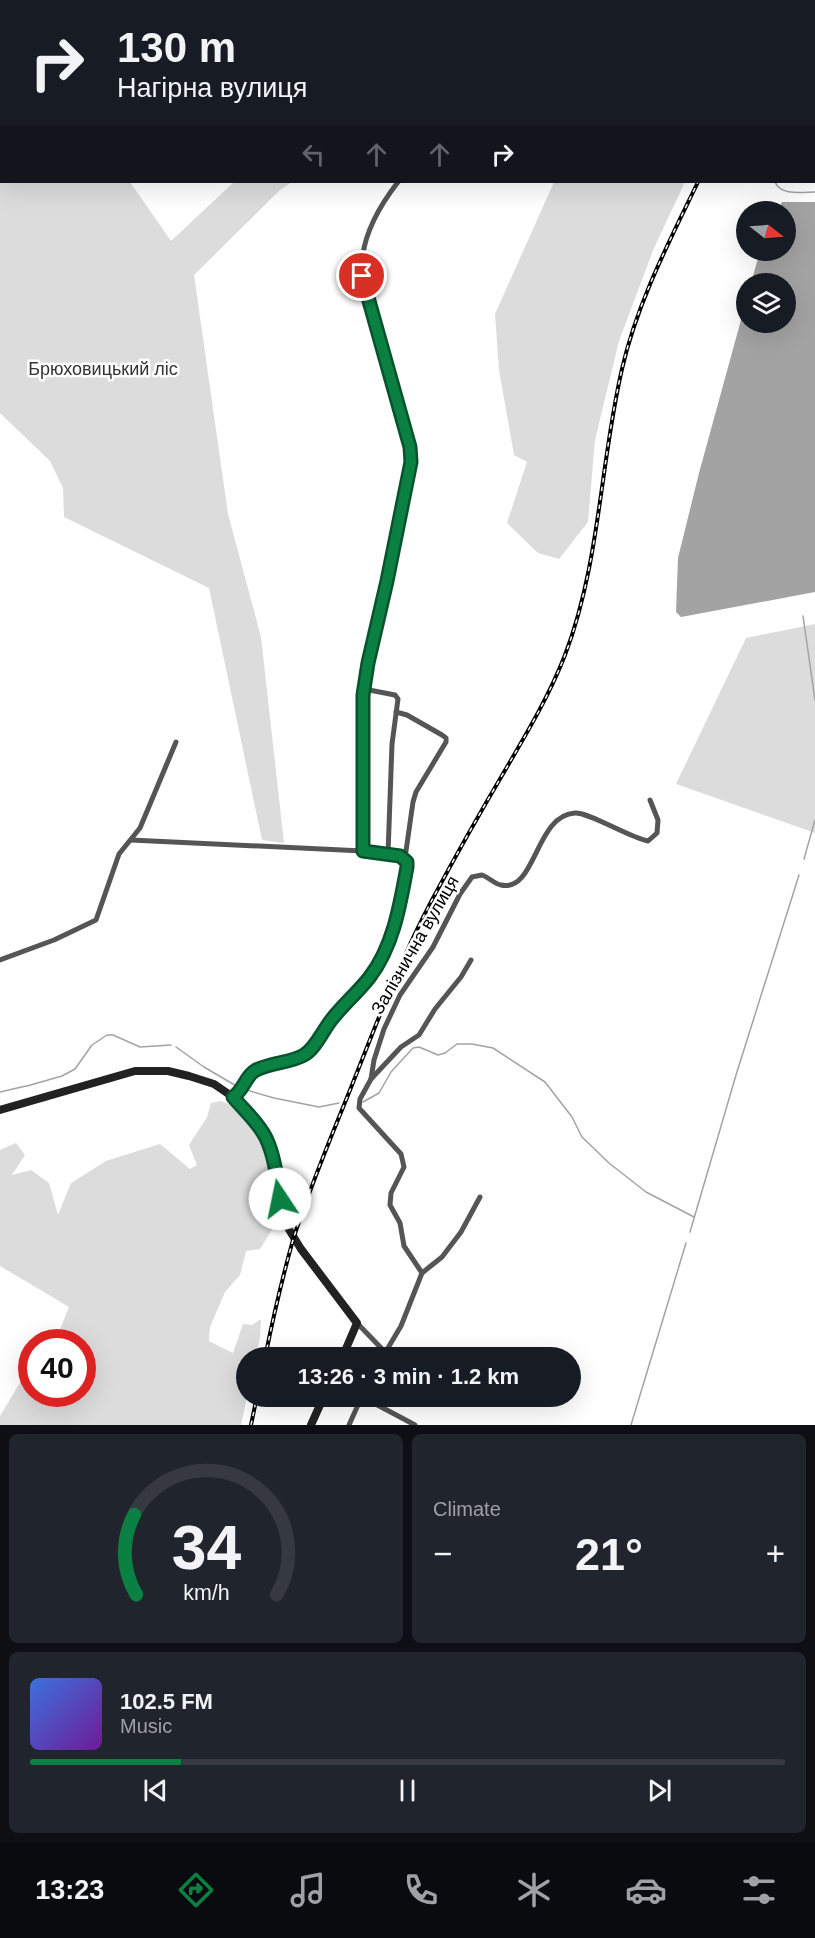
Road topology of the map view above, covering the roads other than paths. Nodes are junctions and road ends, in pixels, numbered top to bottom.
1 (397, 183) edge
2 (364, 689) junction
3 (396, 712) junction
4 (176, 742) dead end
5 (650, 800) dead end
6 (131, 840) junction
7 (363, 851) junction
8 (388, 854) junction
9 (405, 858) junction
10 (0, 960) edge
11 (471, 960) dead end
12 (370, 1079) junction
13 (236, 1095) junction
14 (0, 1110) edge
15 (480, 1197) dead end
16 (422, 1273) junction
17 (357, 1323) junction
18 (347, 1347) edge
19 (376, 1347) edge
20 (388, 1347) edge
21 (319, 1407) edge
22 (358, 1407) edge
23 (381, 1407) edge
24 (311, 1425) edge
25 (349, 1425) edge
26 (415, 1425) edge

1 - 2 street
2 - 3 street
2 - 7 street
3 - 8 street
3 - 9 street
4 - 6 street
5 - 12 street, Залізнична вулиця
6 - 7 street
6 - 10 street
7 - 8 street
8 - 9 street
9 - 13 street
11 - 12 street, Залізнична вулиця
12 - 16 street, Залізнична вулиця
13 - 14 street
13 - 17 street
15 - 16 street
16 - 20 street
17 - 18 street
17 - 19 street
21 - 24 street
22 - 25 street
23 - 26 street

